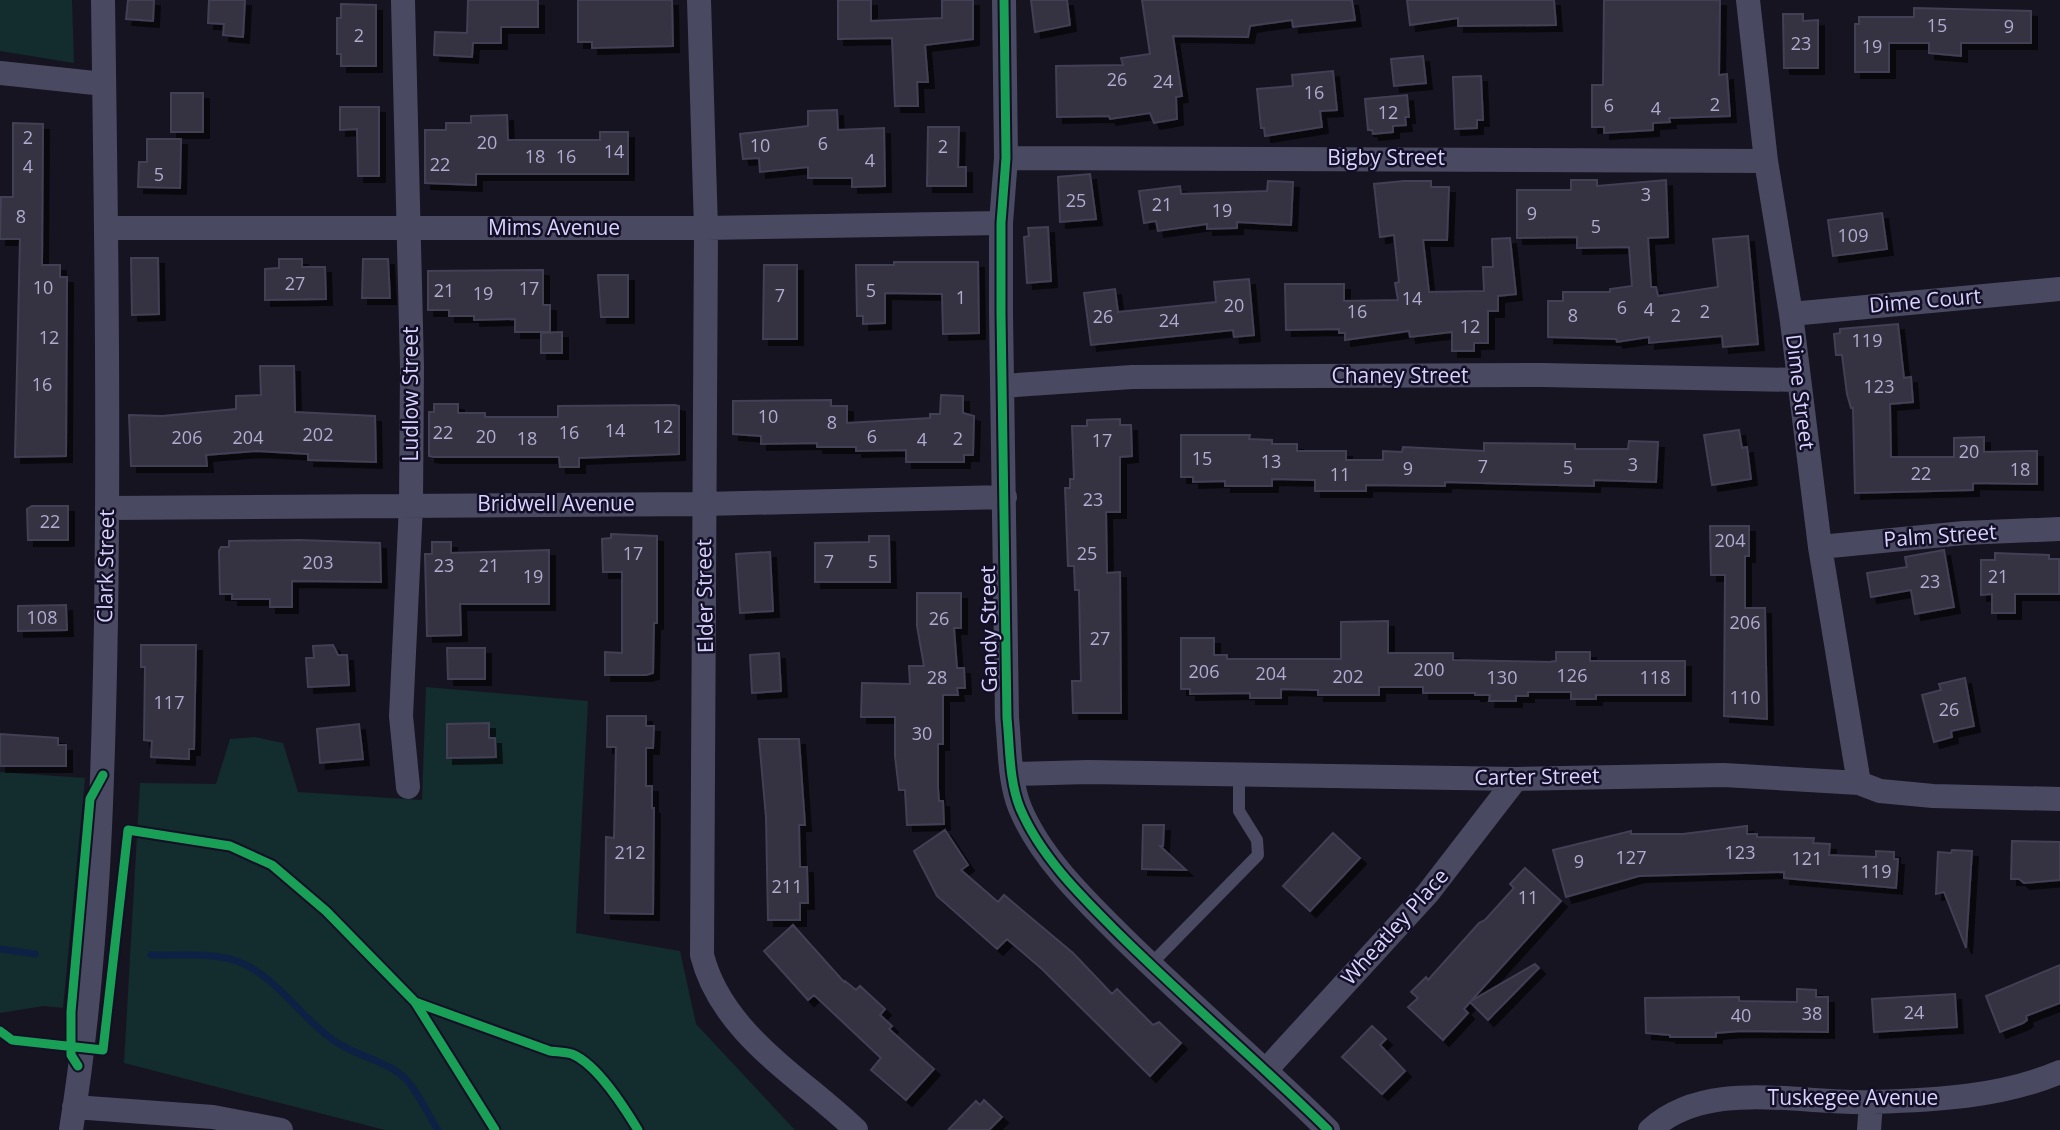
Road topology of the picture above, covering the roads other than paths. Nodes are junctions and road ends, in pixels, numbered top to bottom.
1 (103, 0) edge
2 (403, 0) edge
3 (699, 0) edge
4 (1004, 0) edge
5 (1748, 0) edge
6 (0, 73) edge
7 (104, 85) junction
8 (1006, 158) junction
9 (1766, 161) junction
10 (1001, 223) junction
11 (107, 228) junction
12 (706, 228) junction
13 (410, 229) junction
14 (2060, 289) edge
15 (1791, 314) junction
16 (1798, 380) junction
17 (1003, 386) junction
18 (1005, 497) junction
19 (704, 504) junction
20 (411, 505) junction
21 (107, 508) junction
22 (2060, 529) edge
23 (1820, 547) junction
24 (1012, 774) junction
25 (1239, 774) junction
26 (1516, 779) junction
27 (1859, 783) junction
28 (408, 787) dead end
29 (2060, 799) edge
30 (1150, 965) junction
31 (1266, 1070) junction
32 (2060, 1072) edge
33 (1871, 1102) junction
34 (73, 1118) edge
35 (281, 1130) edge
36 (856, 1130) edge
37 (1328, 1130) edge
38 (1650, 1130) edge
39 (1869, 1130) edge

1 - 7 street, Clark Street
2 - 13 street, Ludlow Street
3 - 12 street, Elder Street
4 - 8 street, Gandy Street
5 - 9 street, Dime Street
6 - 7 street
7 - 11 street, Clark Street
8 - 9 street, Bigby Street
8 - 10 street, Gandy Street
9 - 15 street, Dime Street
10 - 12 street, Mims Avenue
10 - 17 street, Gandy Street
11 - 13 street, Mims Avenue
11 - 21 street, Clark Street
12 - 13 street, Mims Avenue
12 - 19 street, Elder Street
13 - 20 street, Ludlow Street
14 - 15 street, Dime Court
15 - 16 street, Dime Street
16 - 17 street, Chaney Street
16 - 23 street, Dime Street
17 - 18 street, Gandy Street
18 - 19 street, Bridwell Avenue
18 - 24 street, Gandy Street
19 - 20 street, Bridwell Avenue
19 - 36 street, Elder Street
20 - 21 street, Bridwell Avenue
20 - 28 street, Ludlow Street
21 - 34 street, Clark Street
22 - 23 street, Palm Street
23 - 27 street, Dime Street
24 - 25 street, Carter Street
24 - 30 street, Gandy Street
25 - 26 street, Carter Street
25 - 30 lane
26 - 27 street, Carter Street
26 - 31 street, Wheatley Place
27 - 29 street, Carter Street
30 - 31 street, Gandy Street
31 - 37 street, Gandy Street
32 - 33 street, Tuskegee Avenue
33 - 38 street, Tuskegee Avenue
33 - 39 street
34 - 35 street

